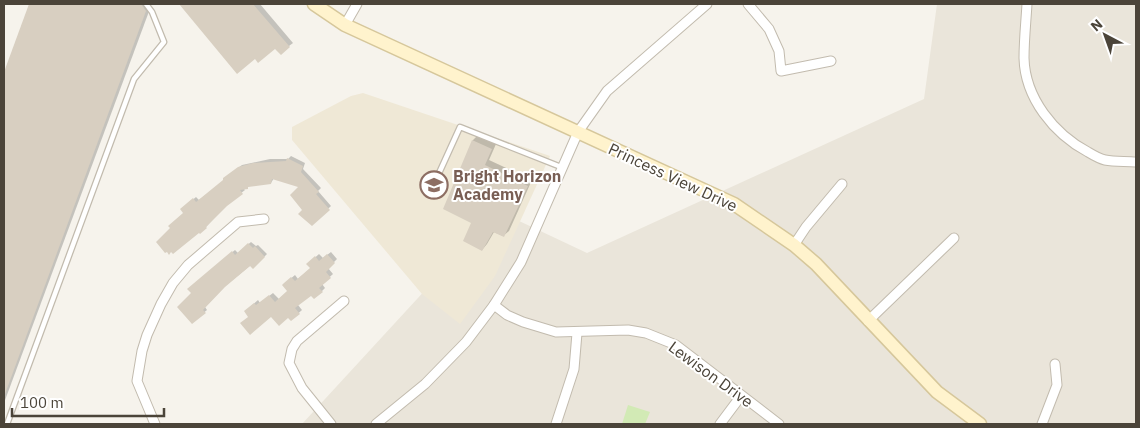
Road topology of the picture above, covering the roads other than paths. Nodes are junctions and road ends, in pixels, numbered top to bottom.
1 (146, 4) edge
2 (314, 4) edge
3 (357, 4) edge
4 (708, 4) edge
5 (748, 4) edge
6 (1028, 4) edge
7 (345, 25) junction
8 (831, 60) dead end
9 (578, 132) junction
10 (1136, 162) edge
11 (561, 167) junction
12 (435, 182) dead end
13 (842, 184) dead end
14 (264, 219) dead end
15 (954, 238) dead end
16 (794, 245) junction
17 (344, 301) dead end
18 (494, 305) junction
19 (868, 321) junction
20 (577, 333) junction
21 (1054, 364) dead end
22 (741, 396) junction
23 (7, 424) edge
24 (155, 424) edge
25 (331, 424) edge
26 (376, 424) edge
27 (556, 424) edge
28 (720, 424) edge
29 (779, 424) edge
30 (980, 424) edge
31 (1042, 424) edge

1 - 23 lane
2 - 7 main road, Princess View Drive
3 - 7 street
4 - 9 street
5 - 8 street
6 - 10 street
7 - 9 main road, Princess View Drive
9 - 11 street
9 - 16 main road, Princess View Drive
11 - 12 lane
11 - 18 street
13 - 16 street
14 - 24 street
15 - 19 street
16 - 19 main road, Princess View Drive
17 - 25 street
18 - 20 street, Lewison Drive
18 - 26 street
19 - 30 main road, Princess View Drive
20 - 22 street, Lewison Drive
20 - 27 street
21 - 31 street
22 - 28 street
22 - 29 street, Lewison Drive

